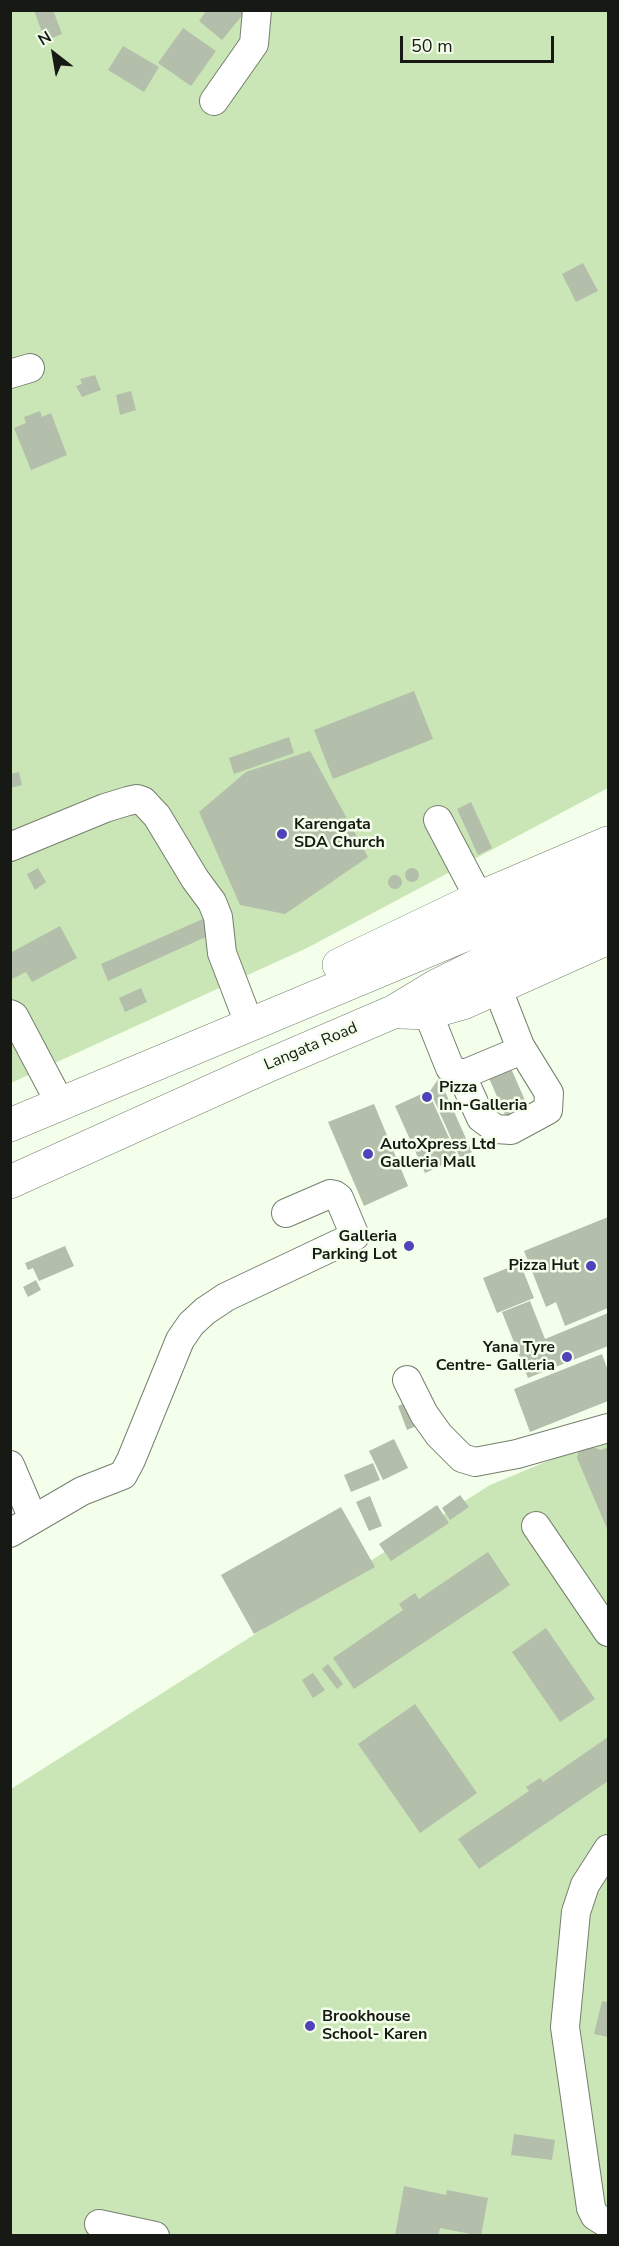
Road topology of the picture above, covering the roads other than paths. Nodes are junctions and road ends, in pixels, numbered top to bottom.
1 (256, 10) edge
2 (214, 101) dead end
3 (438, 820) dead end
4 (609, 825) edge
5 (609, 843) edge
6 (10, 847) edge
7 (609, 875) edge
8 (478, 898) junction
9 (609, 905) edge
10 (609, 938) edge
11 (496, 987) junction
12 (393, 1012) junction
13 (428, 1013) junction
14 (10, 1014) edge
15 (250, 1026) junction
16 (520, 1046) junction
17 (461, 1074) junction
18 (60, 1103) junction
19 (10, 1125) edge
20 (10, 1182) edge
21 (286, 1213) dead end
22 (407, 1380) dead end
23 (609, 1428) edge
24 (10, 1465) edge
25 (22, 1526) edge
26 (536, 1526) dead end
27 (609, 1632) edge
28 (609, 1849) edge
29 (597, 1887) edge
30 (99, 2224) dead end
31 (609, 2224) edge
32 (155, 2235) edge

1 - 2 street
3 - 8 street
4 - 8 main road
5 - 8 main road
6 - 15 street
7 - 15 main road
8 - 15 main road
9 - 12 main road, Langata Road
10 - 11 main road
11 - 13 main road
11 - 16 street
12 - 13 main road
12 - 20 main road, Langata Road
13 - 17 street
14 - 18 street
15 - 18 main road
16 - 17 street
16 - 17 street
18 - 19 main road
21 - 25 street
22 - 23 street
24 - 25 street
26 - 27 street
28 - 29 street
29 - 31 street
30 - 32 street

